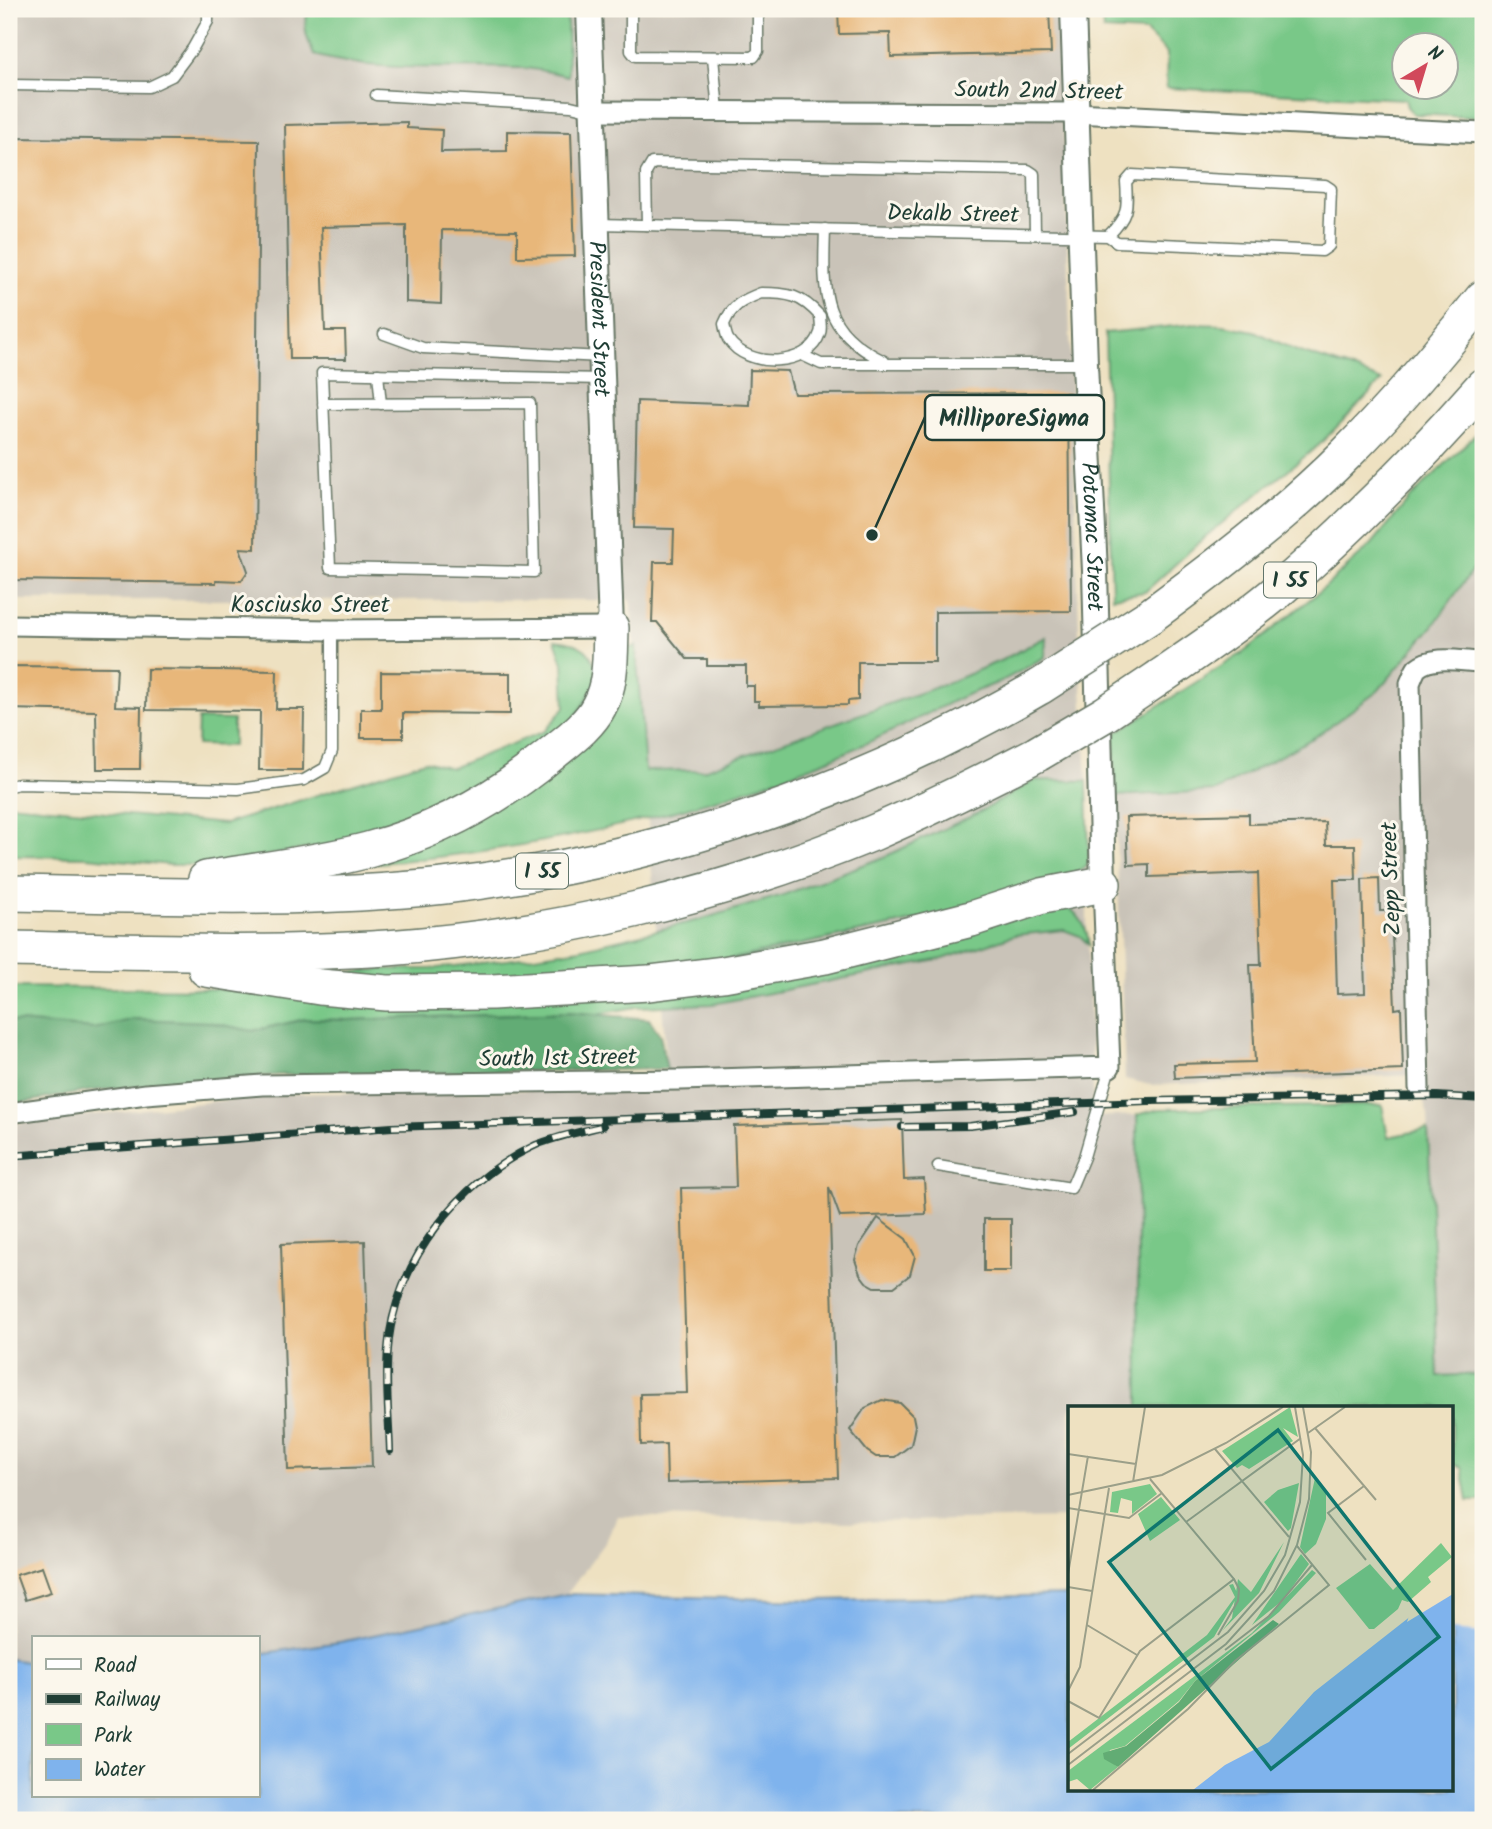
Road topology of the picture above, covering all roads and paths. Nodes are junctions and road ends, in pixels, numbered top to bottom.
1 (208, 9) edge
2 (589, 9) edge
3 (631, 9) edge
4 (756, 9) edge
5 (1073, 9) edge
6 (713, 57) junction
7 (9, 85) edge
8 (376, 95) dead end
9 (593, 111) junction
10 (718, 111) junction
11 (1075, 113) junction
12 (1483, 133) edge
13 (597, 224) junction
14 (647, 225) junction
15 (825, 229) junction
16 (1035, 234) junction
17 (1081, 235) junction
18 (1108, 236) junction
19 (1483, 298) edge
20 (831, 311) junction
21 (820, 316) junction
22 (384, 334) dead end
23 (802, 355) junction
24 (887, 363) junction
25 (1085, 364) junction
26 (603, 368) junction
27 (378, 374) junction
28 (1483, 386) edge
29 (323, 404) junction
30 (381, 404) junction
31 (9, 625) edge
32 (611, 628) junction
33 (332, 630) junction
34 (1483, 663) edge
35 (9, 786) edge
36 (1103, 884) junction
37 (9, 893) edge
38 (116, 894) junction
39 (9, 949) edge
40 (92, 950) junction
41 (1110, 1067) junction
42 (1419, 1088) dead end
43 (9, 1113) edge
44 (938, 1166) dead end

1 - 7 lane
2 - 9 street, President Street
3 - 6 lane
4 - 6 lane
5 - 11 street, Potomac Street
6 - 10 lane
8 - 9 lane
9 - 10 street, South 2nd Street
9 - 13 street, President Street
10 - 11 street, South 2nd Street
11 - 12 street, South 2nd Street
11 - 17 street, Potomac Street
13 - 14 lane, Dekalb Street
13 - 26 street, President Street
14 - 15 lane, Dekalb Street
14 - 16 lane
15 - 16 lane, Dekalb Street
15 - 20 lane
16 - 17 lane, Dekalb Street
17 - 18 lane, Dekalb Street
17 - 25 street, Potomac Street
18 - 18 lane, Dekalb Street
19 - 38 highway, I 55, bridge
20 - 21 lane
20 - 24 lane
21 - 23 lane
21 - 23 lane
22 - 26 lane
23 - 24 lane
24 - 25 lane
25 - 36 street, Potomac Street
26 - 27 lane
26 - 32 street, President Street
27 - 29 lane
27 - 30 lane
28 - 40 highway, I 55, bridge
29 - 30 lane
29 - 30 lane
31 - 33 street, Kosciusko Street
32 - 33 street, Kosciusko Street
32 - 38 highway
33 - 35 lane
34 - 42 street, Zepp Street
36 - 40 highway
36 - 41 street, Potomac Street
37 - 38 highway, I 55
39 - 40 highway, I 55
41 - 43 street, South 1st Street
41 - 44 lane

